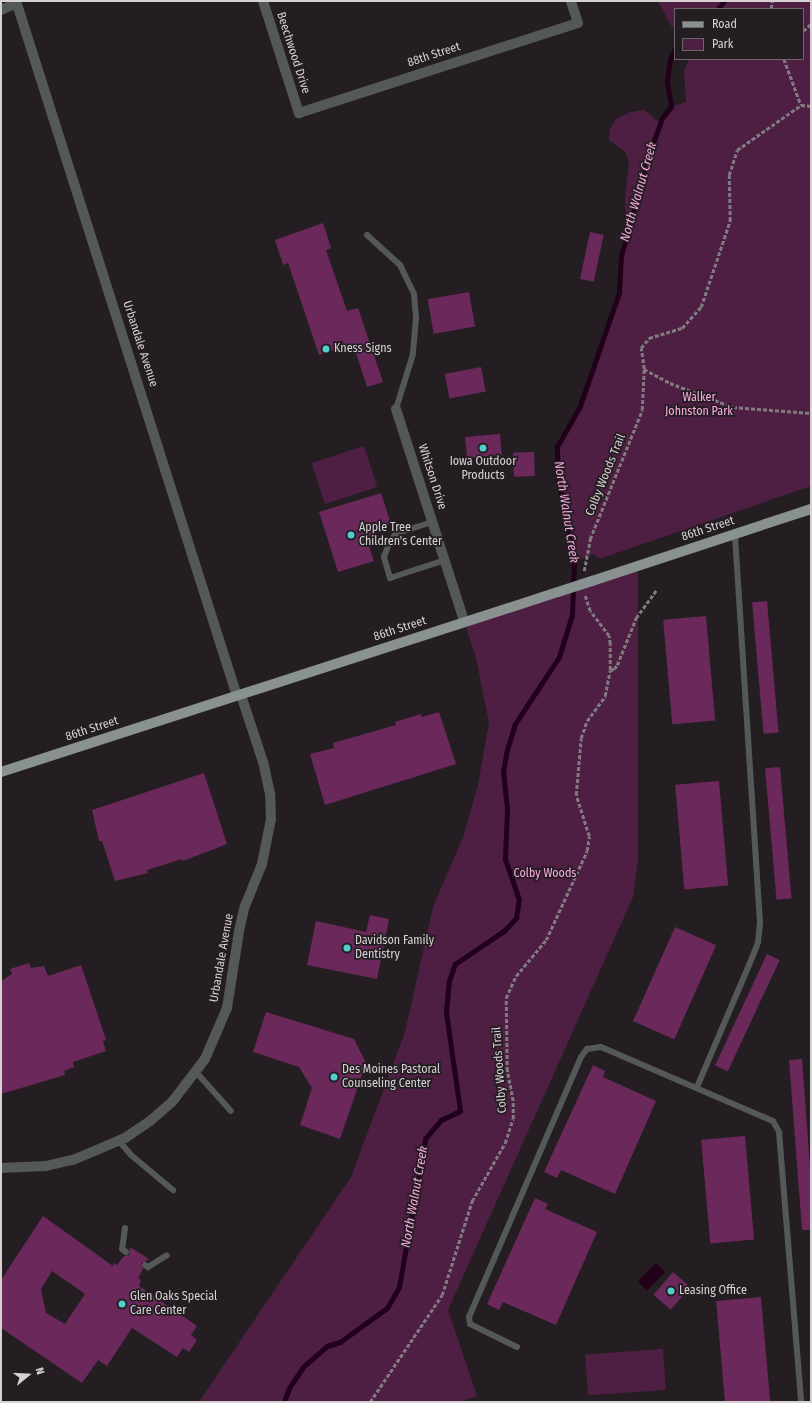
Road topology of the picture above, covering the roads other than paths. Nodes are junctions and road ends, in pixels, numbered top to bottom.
1 (263, 1) edge
2 (571, 1) edge
3 (16, 2) edge
4 (1, 10) edge
5 (299, 113) joint
6 (367, 235) dead end
7 (396, 409) joint
8 (810, 509) edge
9 (432, 522) junction
10 (735, 534) junction
11 (445, 560) junction
12 (464, 621) junction
13 (239, 695) junction
14 (1, 772) edge
15 (196, 1072) junction
16 (697, 1087) junction
17 (231, 1111) dead end
18 (119, 1141) junction
19 (1, 1168) edge
20 (173, 1190) dead end
21 (125, 1228) dead end
22 (126, 1252) dead end
23 (167, 1255) dead end
24 (145, 1265) dead end
25 (517, 1347) dead end
26 (801, 1402) edge

1 - 5 street, Beechwood Drive
2 - 5 street, 88th Street
3 - 4 street
3 - 13 street, Urbandale Avenue
6 - 7 lane
7 - 9 street, Whitson Drive
8 - 10 main road, 86th Street
9 - 11 street, Whitson Drive
9 - 11 lane
10 - 12 main road, 86th Street, bridge
10 - 16 lane
11 - 12 street, Whitson Drive
12 - 13 main road, 86th Street
13 - 14 main road, 86th Street
13 - 15 street, Urbandale Avenue
15 - 17 lane
15 - 18 street, Urbandale Avenue
16 - 25 lane
16 - 26 lane
18 - 19 street, Urbandale Avenue
18 - 20 lane
21 - 22 lane
23 - 24 lane

